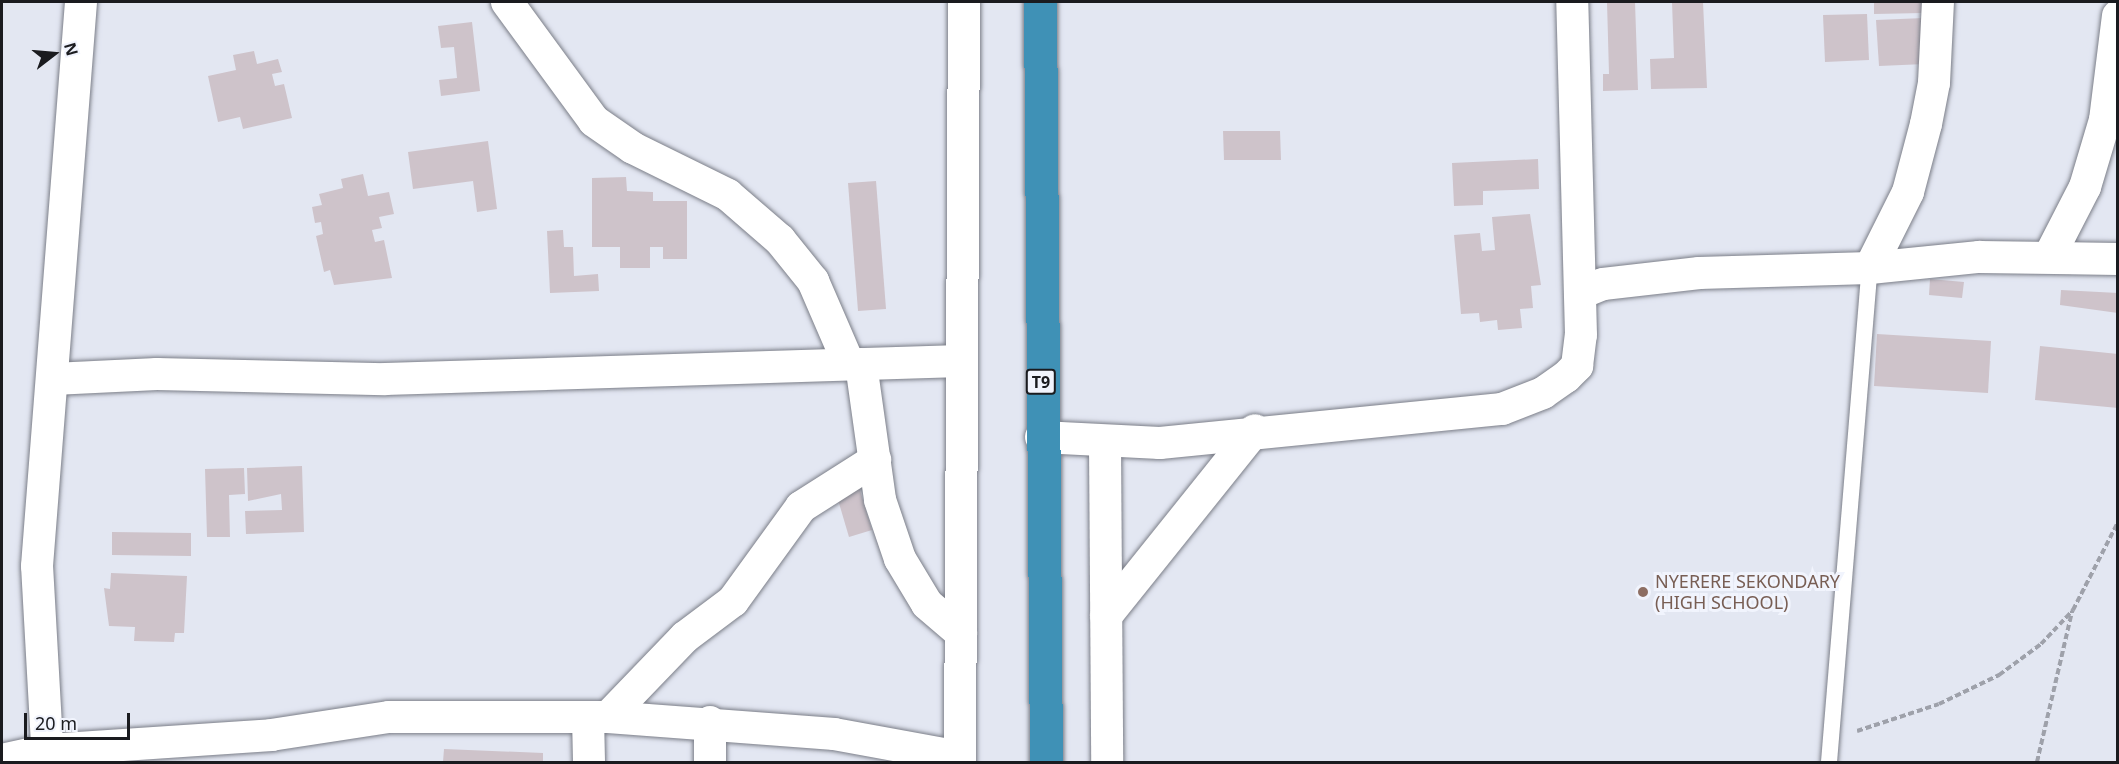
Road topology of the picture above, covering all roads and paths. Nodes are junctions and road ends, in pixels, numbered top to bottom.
1 (81, 2) edge
2 (507, 2) edge
3 (964, 2) edge
4 (1040, 2) edge
5 (1572, 2) edge
6 (1938, 2) edge
7 (2118, 16) edge
8 (2049, 257) junction
9 (2118, 259) edge
10 (1869, 268) junction
11 (1581, 292) junction
12 (961, 361) junction
13 (855, 364) junction
14 (53, 379) junction
15 (1255, 430) junction
16 (1041, 437) junction
17 (1105, 444) junction
18 (875, 460) junction
19 (2118, 522) edge
20 (2073, 610) junction
21 (1106, 616) junction
22 (961, 633) junction
23 (598, 717) junction
24 (710, 722) junction
25 (1831, 740) junction
26 (48, 756) edge
27 (2, 760) edge
28 (960, 760) edge
29 (589, 762) edge
30 (710, 762) edge
31 (1046, 762) edge
32 (1107, 762) edge
33 (1829, 762) edge
34 (2037, 762) edge

1 - 14 street
2 - 13 street
3 - 12 street
4 - 16 highway, T9
5 - 11 street
6 - 10 street
7 - 8 street
8 - 9 street
8 - 10 street
10 - 11 street
10 - 25 lane
11 - 15 street
12 - 13 street
12 - 22 street
13 - 14 street
13 - 18 street
14 - 26 street
15 - 17 street
15 - 21 street
16 - 17 street
16 - 31 highway, T9
17 - 21 street
18 - 22 street
18 - 23 street
19 - 20 path
20 - 25 path
20 - 34 path
21 - 32 street
22 - 28 street
23 - 24 street
23 - 26 street
23 - 29 street
24 - 28 street
24 - 30 street
25 - 33 lane
26 - 27 street

